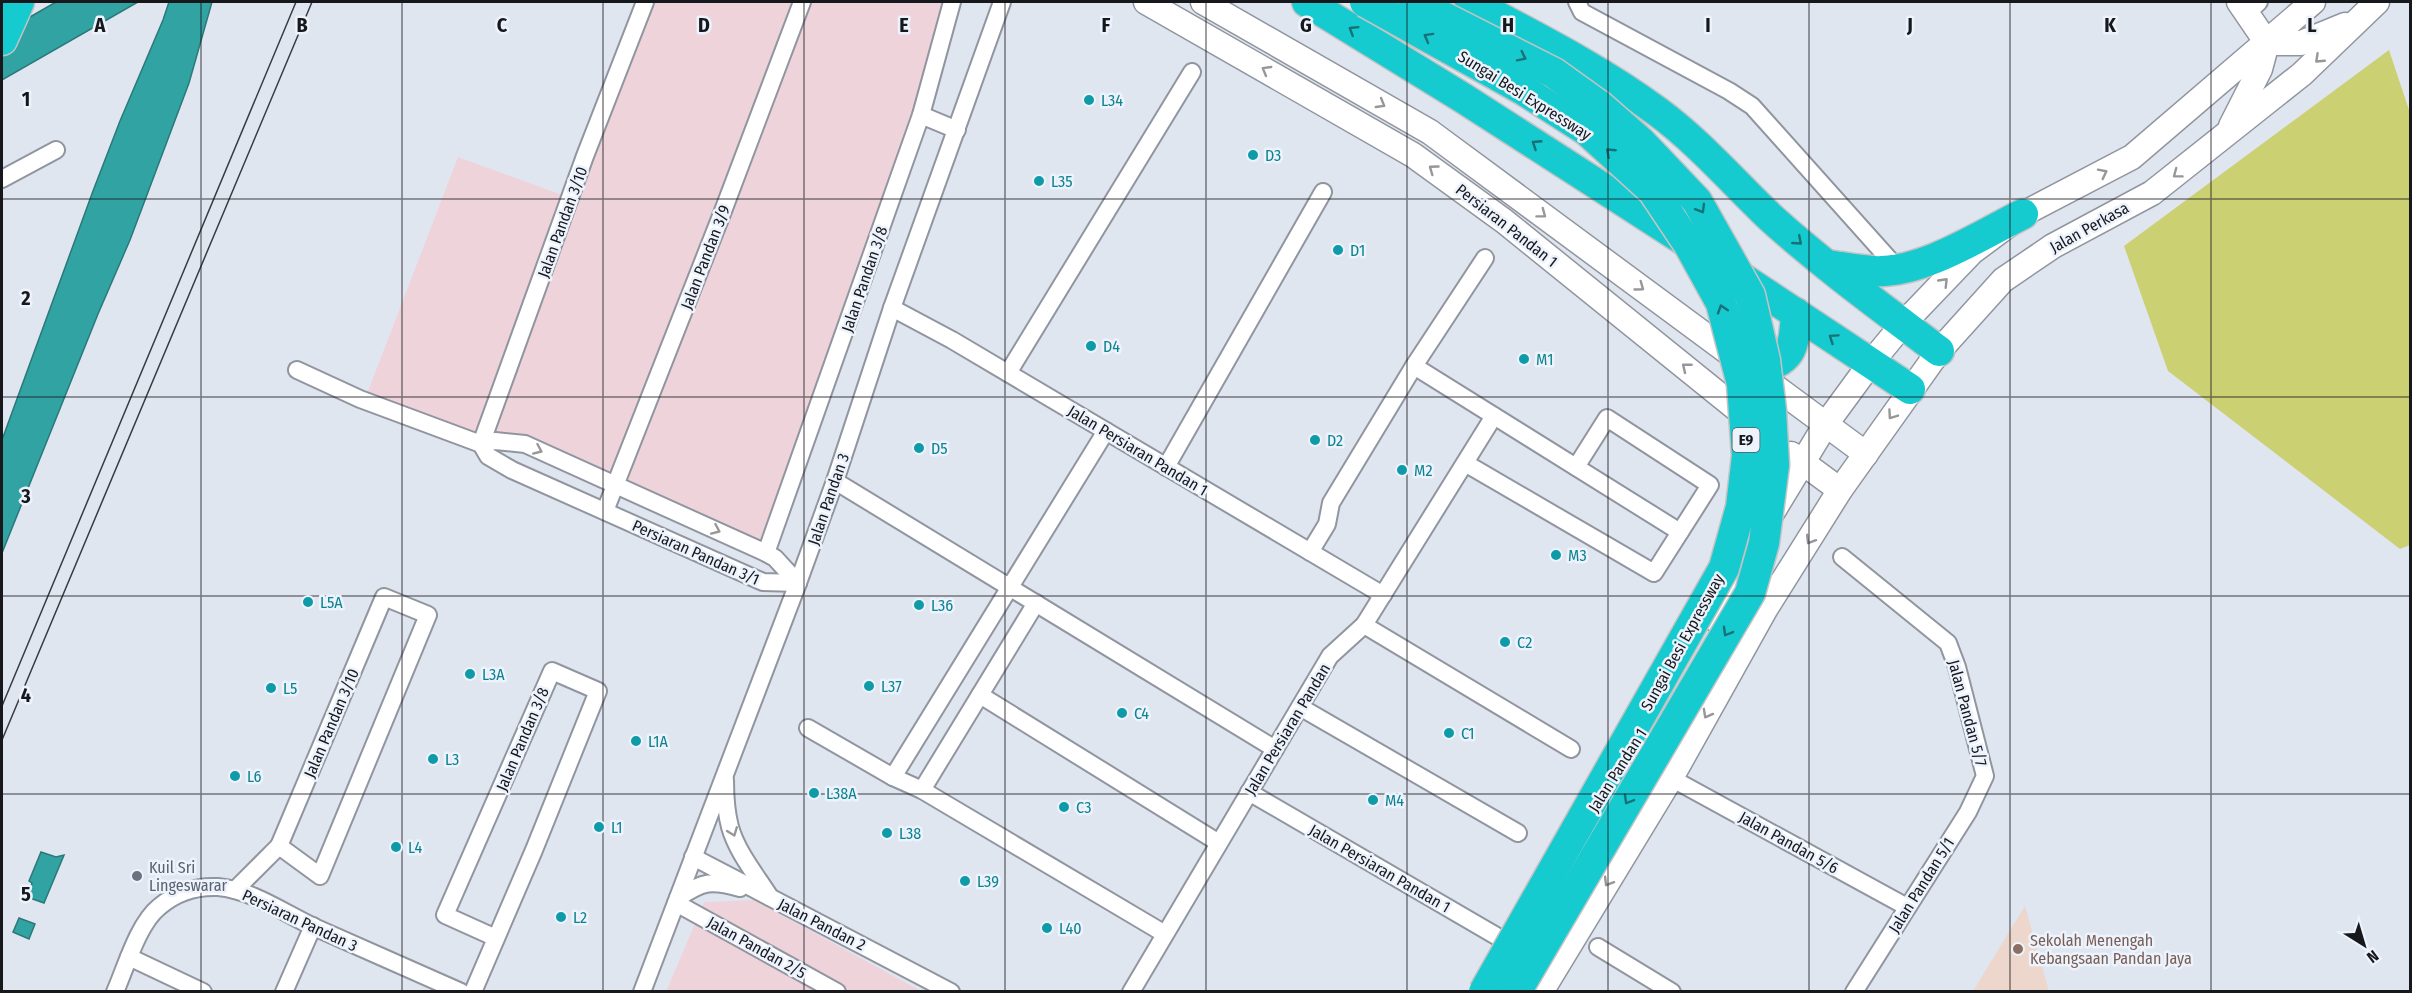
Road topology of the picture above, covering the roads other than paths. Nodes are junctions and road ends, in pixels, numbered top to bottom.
1 (19, 2) edge
2 (645, 2) edge
3 (802, 2) edge
4 (952, 2) edge
5 (1002, 2) edge
6 (1146, 2) edge
7 (1203, 2) edge
8 (1307, 2) edge
9 (1365, 2) edge
10 (1414, 2) edge
11 (1470, 2) edge
12 (1577, 2) edge
13 (2313, 2) edge
14 (2248, 5) edge
15 (2369, 10) edge
16 (2, 40) edge
17 (2267, 43) junction
18 (1192, 72) dead end
19 (1660, 113) junction
20 (921, 115) junction
21 (957, 130) junction
22 (2223, 138) junction
23 (56, 150) dead end
24 (2, 178) edge
25 (1323, 192) dead end
26 (1618, 198) junction
27 (2023, 214) junction
28 (1485, 258) dead end
29 (1824, 264) junction
30 (1897, 268) junction
31 (892, 308) junction
32 (1796, 313) junction
33 (1903, 324) junction
34 (1939, 351) junction
35 (1870, 364) junction
36 (1414, 366) junction
37 (297, 370) dead end
38 (1754, 371) junction
39 (1008, 373) junction
40 (1910, 390) junction
41 (1732, 404) junction
42 (1494, 416) junction
43 (1826, 424) junction
44 (1106, 431) junction
45 (481, 444) junction
46 (1866, 453) junction
47 (1465, 463) junction
48 (1802, 463) junction
49 (1166, 467) junction
50 (1576, 467) junction
51 (835, 481) junction
52 (616, 484) junction
53 (1840, 490) junction
54 (605, 510) junction
55 (1680, 532) junction
56 (1310, 552) junction
57 (766, 553) junction
58 (1842, 557) dead end
59 (1747, 560) junction
60 (798, 583) junction
61 (1009, 586) junction
62 (1383, 595) junction
63 (1036, 603) junction
64 (1364, 625) junction
65 (980, 694) junction
66 (1300, 707) junction
67 (808, 728) dead end
68 (1275, 749) junction
69 (1571, 749) dead end
70 (724, 774) junction
71 (1985, 776) joint
72 (893, 777) junction
73 (1671, 778) junction
74 (922, 790) junction
75 (1249, 792) junction
76 (1518, 833) dead end
77 (1219, 843) junction
78 (279, 846) junction
79 (693, 857) junction
80 (236, 890) junction
81 (770, 897) junction
82 (677, 900) junction
83 (1907, 907) junction
84 (313, 926) junction
85 (1165, 934) junction
86 (496, 938) junction
87 (1510, 944) junction
88 (1598, 948) dead end
89 (129, 957) junction
90 (942, 989) edge
91 (115, 992) edge
92 (203, 992) edge
93 (284, 992) edge
94 (461, 992) edge
95 (473, 992) edge
96 (642, 992) edge
97 (837, 992) edge
98 (1131, 992) edge
99 (1483, 992) edge
100 (1516, 992) edge
101 (1540, 992) edge
102 (1672, 992) edge
103 (1854, 992) edge

1 - 16 highway
2 - 45 street, Jalan Pandan 3/10
3 - 52 street, Jalan Pandan 3/9
4 - 20 street, Jalan Pandan 3/8
5 - 21 street, Jalan Pandan 3
41 -> 6 main road, Persiaran Pandan 1
7 -> 38 main road, Persiaran Pandan 1
26 -> 8 highway
99 -> 9 highway, Sungai Besi Expressway / E9, bridge
10 -> 100 highway, Sungai Besi Expressway / E9, bridge
11 - 19 highway
12 - 30 street
13 - 17 main road
14 - 17 main road
15 - 17 main road
15 -> 22 main road, Jalan Perkasa
17 - 22 main road
27 -> 17 main road
18 - 39 street
19 - 26 highway
19 -> 29 highway
20 - 21 street
20 - 57 street, Jalan Pandan 3/8
21 - 31 street, Jalan Pandan 3
22 -> 34 main road, Jalan Perkasa
23 - 24 street
25 - 49 street
26 - 32 highway
27 - 30 highway
33 -> 27 main road
28 - 36 street
29 - 30 highway
29 - 33 highway
31 - 39 street, Jalan Persiaran Pandan 1
31 - 51 street, Jalan Pandan 3
35 -> 32 highway
32 - 38 highway
33 - 34 highway
33 - 35 main road
34 - 40 main road, Jalan Perkasa
35 - 40 highway
35 - 43 main road
36 - 42 street
36 - 56 street
37 - 45 street, Persiaran Pandan 3/1
38 - 43 main road, Persiaran Pandan 1
39 - 44 street, Jalan Persiaran Pandan 1
40 -> 46 main road, Jalan Perkasa
41 - 48 main road, Persiaran Pandan 1
41 - 59 main road
42 - 47 street, Jalan Persiaran Pandan
42 - 50 street
43 - 46 main road, Persiaran Pandan 1
43 - 48 main road, Jalan Pandan 1
44 - 49 street, Jalan Persiaran Pandan 1
44 - 61 street
45 -> 52 street, Persiaran Pandan 3/1
45 - 54 street, Persiaran Pandan 3/1
46 - 53 main road, Jalan Perkasa
47 - 55 street
47 - 62 street, Jalan Persiaran Pandan
48 - 53 main road, Persiaran Pandan 1
48 - 59 main road, Jalan Pandan 1
49 - 56 street, Jalan Persiaran Pandan 1
50 - 55 street
50 - 55 street
51 - 60 street, Jalan Pandan 3
51 - 61 street
52 - 54 street, Jalan Pandan 3/9
52 -> 57 street, Persiaran Pandan 3/1
53 -> 73 main road
54 - 60 street, Persiaran Pandan 3/1
56 - 62 street, Jalan Persiaran Pandan 1
57 - 60 street, Persiaran Pandan 3/1
58 - 71 street, Jalan Pandan 5/7
59 - 87 main road, Jalan Pandan 1
60 - 70 street, Jalan Pandan 3
61 - 63 street
61 - 72 street
62 - 64 street, Jalan Persiaran Pandan
63 - 65 street
63 - 68 street
64 - 66 street, Jalan Persiaran Pandan
64 - 69 street
65 - 74 street
65 - 77 street
66 - 68 street, Jalan Persiaran Pandan
66 - 76 street
67 - 72 street
68 - 75 street, Jalan Persiaran Pandan
70 - 79 street, Jalan Pandan 3
70 -> 81 street
71 - 83 street, Jalan Pandan 5/1
72 - 74 street
73 - 83 street, Jalan Pandan 5/6
73 -> 101 main road
74 - 85 street
75 - 77 street, Jalan Persiaran Pandan
75 - 87 street, Jalan Persiaran Pandan 1
77 - 85 street, Jalan Persiaran Pandan
78 - 78 street, Jalan Pandan 3/10
78 - 80 street
79 - 81 street, Jalan Pandan 2
79 - 82 street, Jalan Pandan 3
80 - 84 street, Persiaran Pandan 3
80 - 89 street, Persiaran Pandan 3
81 - 82 street
81 - 90 street, Jalan Pandan 2
82 - 96 street, Jalan Pandan 3
82 - 97 street, Jalan Pandan 2/5
83 - 103 street, Jalan Pandan 5/1
84 - 93 street
84 - 94 street, Persiaran Pandan 3
85 - 98 street, Jalan Persiaran Pandan
86 - 86 street, Jalan Pandan 3/8
86 - 95 street, Jalan Pandan 3/8
87 - 99 main road, Jalan Pandan 1
88 - 102 street
89 - 91 street, Persiaran Pandan 3
89 - 92 street

